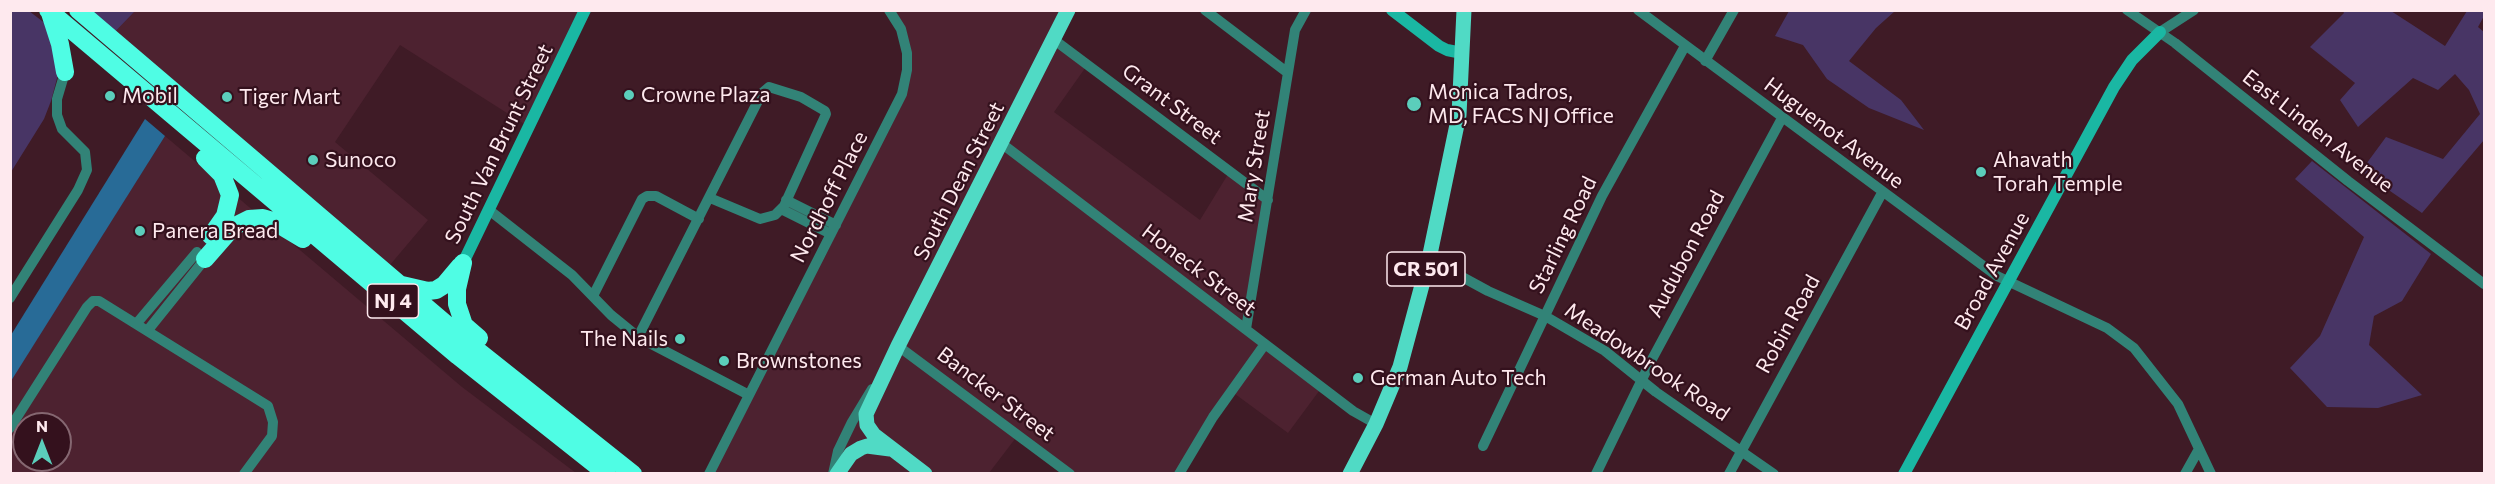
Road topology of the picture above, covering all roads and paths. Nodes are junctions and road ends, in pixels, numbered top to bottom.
1 (78, 10) edge
2 (585, 10) edge
3 (889, 10) edge
4 (1068, 10) edge
5 (1205, 10) edge
6 (1306, 10) edge
7 (1392, 10) edge
8 (1464, 10) edge
9 (1638, 10) edge
10 (1734, 10) edge
11 (2127, 10) edge
12 (2194, 10) edge
13 (49, 11) edge
14 (2160, 32) junction
15 (1053, 39) junction
16 (1685, 46) junction
17 (90, 47) junction
18 (1462, 53) junction
19 (1705, 61) junction
20 (64, 72) junction
21 (1288, 73) junction
22 (1782, 118) junction
23 (179, 122) junction
24 (1001, 143) junction
25 (1882, 193) junction
26 (710, 198) junction
27 (1268, 200) junction
28 (784, 205) junction
29 (489, 210) junction
30 (699, 219) junction
31 (833, 230) junction
32 (201, 256) junction
33 (1429, 259) junction
34 (464, 263) junction
35 (349, 265) junction
36 (2008, 283) junction
37 (398, 284) junction
38 (2484, 284) edge
39 (593, 296) junction
40 (10, 297) edge
41 (1545, 316) junction
42 (137, 323) junction
43 (1246, 329) junction
44 (148, 330) junction
45 (638, 337) junction
46 (1265, 344) junction
47 (898, 345) junction
48 (887, 370) junction
49 (1641, 380) junction
50 (524, 388) junction
51 (749, 395) junction
52 (1376, 424) junction
53 (10, 428) edge
54 (1483, 446) dead end
55 (890, 448) junction
56 (2199, 449) junction
57 (1741, 450) junction
58 (244, 474) edge
59 (607, 474) edge
60 (633, 474) edge
61 (710, 474) edge
62 (835, 474) edge
63 (925, 474) edge
64 (1070, 474) edge
65 (1179, 474) edge
66 (1350, 474) edge
67 (1596, 474) edge
68 (1729, 474) edge
69 (1774, 474) edge
70 (1904, 474) edge
71 (2185, 474) edge
72 (2211, 474) edge

1 - 37 highway, NJ 4
2 - 29 street, South Van Brunt Street
3 - 31 street, Nordhoff Place
4 - 15 main road, South Dean Street
5 - 21 street
6 - 21 street, Mary Street
7 - 18 street
8 - 18 main road, CR 501
9 - 16 street, Huguenot Avenue
10 - 19 street
11 - 14 street, East Linden Avenue
12 - 14 street
13 - 17 highway, NJ 4
13 - 20 highway
14 - 36 street, Broad Avenue
14 - 38 street, East Linden Avenue
15 - 24 main road, South Dean Street
15 - 27 street, Grant Street
16 - 19 street, Huguenot Avenue
16 - 41 street, Starling Road
17 - 20 highway
17 - 23 highway, NJ 4
18 - 33 main road, CR 501
19 - 22 street, Huguenot Avenue
20 - 40 street
21 - 27 street, Mary Street
22 - 25 street, Huguenot Avenue
22 - 49 street, Audubon Road
23 - 32 highway
23 - 35 highway, NJ 4
24 - 43 street, Honeck Street
24 - 47 main road, South Dean Street
25 - 36 street, Huguenot Avenue
25 - 57 street, Robin Road
26 - 28 street
26 - 28 street
26 - 30 street
27 - 43 street, Mary Street
28 - 31 street
29 - 34 street, South Van Brunt Street
29 - 39 street
30 - 39 street
30 - 45 street
31 - 51 street, Nordhoff Place
32 - 35 highway
32 - 42 street
32 - 44 street
33 - 41 street, Meadowbrook Road
33 - 52 main road, CR 501
34 - 37 highway
34 - 50 highway
35 - 59 highway, NJ 4
36 - 56 street, Huguenot Avenue
36 - 70 street, Broad Avenue
37 - 50 highway, NJ 4
39 - 45 street
41 - 49 street, Meadowbrook Road
41 - 54 street, Starling Road
42 - 44 street
42 - 53 street
43 - 46 street, Honeck Street
44 - 58 street
45 - 51 street
46 - 52 street, Honeck Street
46 - 65 street
47 - 48 main road, South Dean Street
47 - 64 street, Bancker Street
48 - 55 main road, South Dean Street
48 - 62 street, South Dean Street
49 - 57 street, Meadowbrook Road
49 - 67 street, Audubon Road
50 - 60 highway, NJ 4
51 - 61 street, Nordhoff Place
52 - 66 main road, CR 501
55 - 62 main road
55 - 63 main road
56 - 71 street
56 - 72 street, Huguenot Avenue
57 - 68 street, Robin Road
57 - 69 street, Meadowbrook Road

